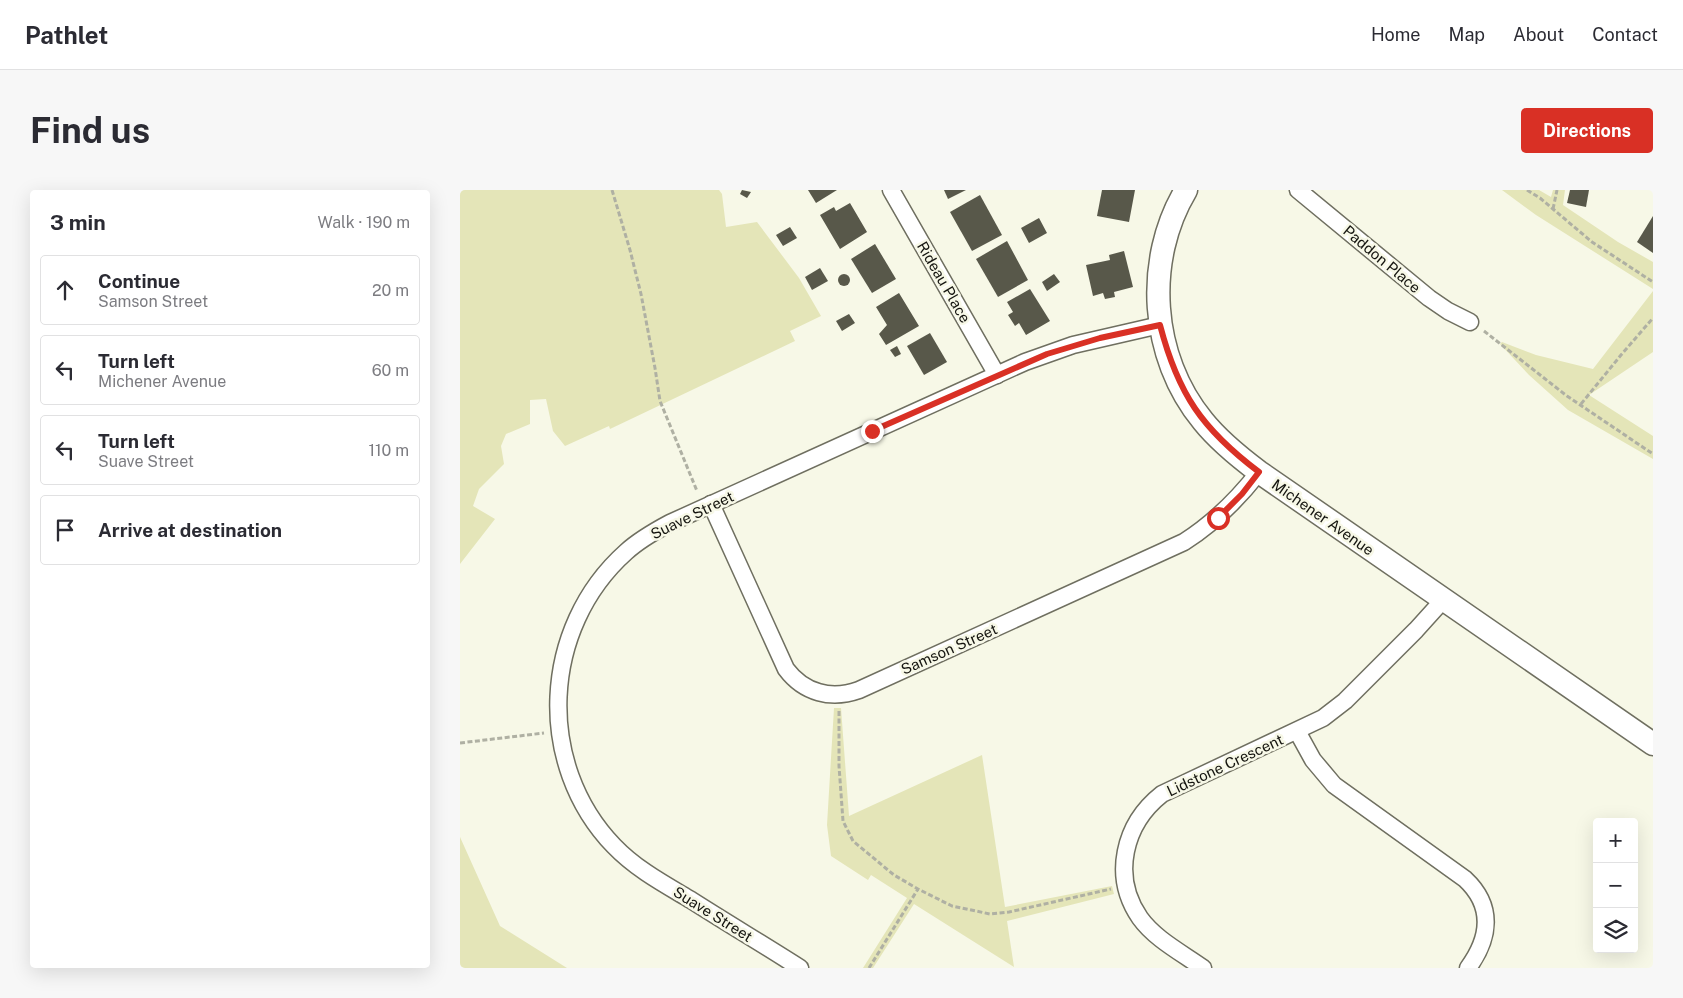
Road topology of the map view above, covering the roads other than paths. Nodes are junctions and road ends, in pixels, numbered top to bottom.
1 (891, 190) edge
2 (1186, 190) edge
3 (1298, 190) edge
4 (1470, 322) road end
5 (1160, 325) junction
6 (997, 374) junction
7 (1259, 472) junction
8 (707, 506) junction
9 (1444, 600) junction
10 (1298, 731) junction
11 (1653, 744) edge
12 (800, 968) edge
13 (1203, 968) edge
14 (1468, 968) edge

1 - 6 street, Rideau Place
2 - 5 street, Michener Avenue
3 - 4 street, Paddon Place
5 - 6 street, Suave Street
5 - 7 street, Michener Avenue
6 - 8 street, Suave Street
7 - 8 street, Samson Street
7 - 9 street, Michener Avenue
8 - 12 street, Suave Street
9 - 10 street, Lidstone Crescent
9 - 11 street, Michener Avenue
10 - 13 street, Lidstone Crescent
10 - 14 street, Lidstone Crescent

